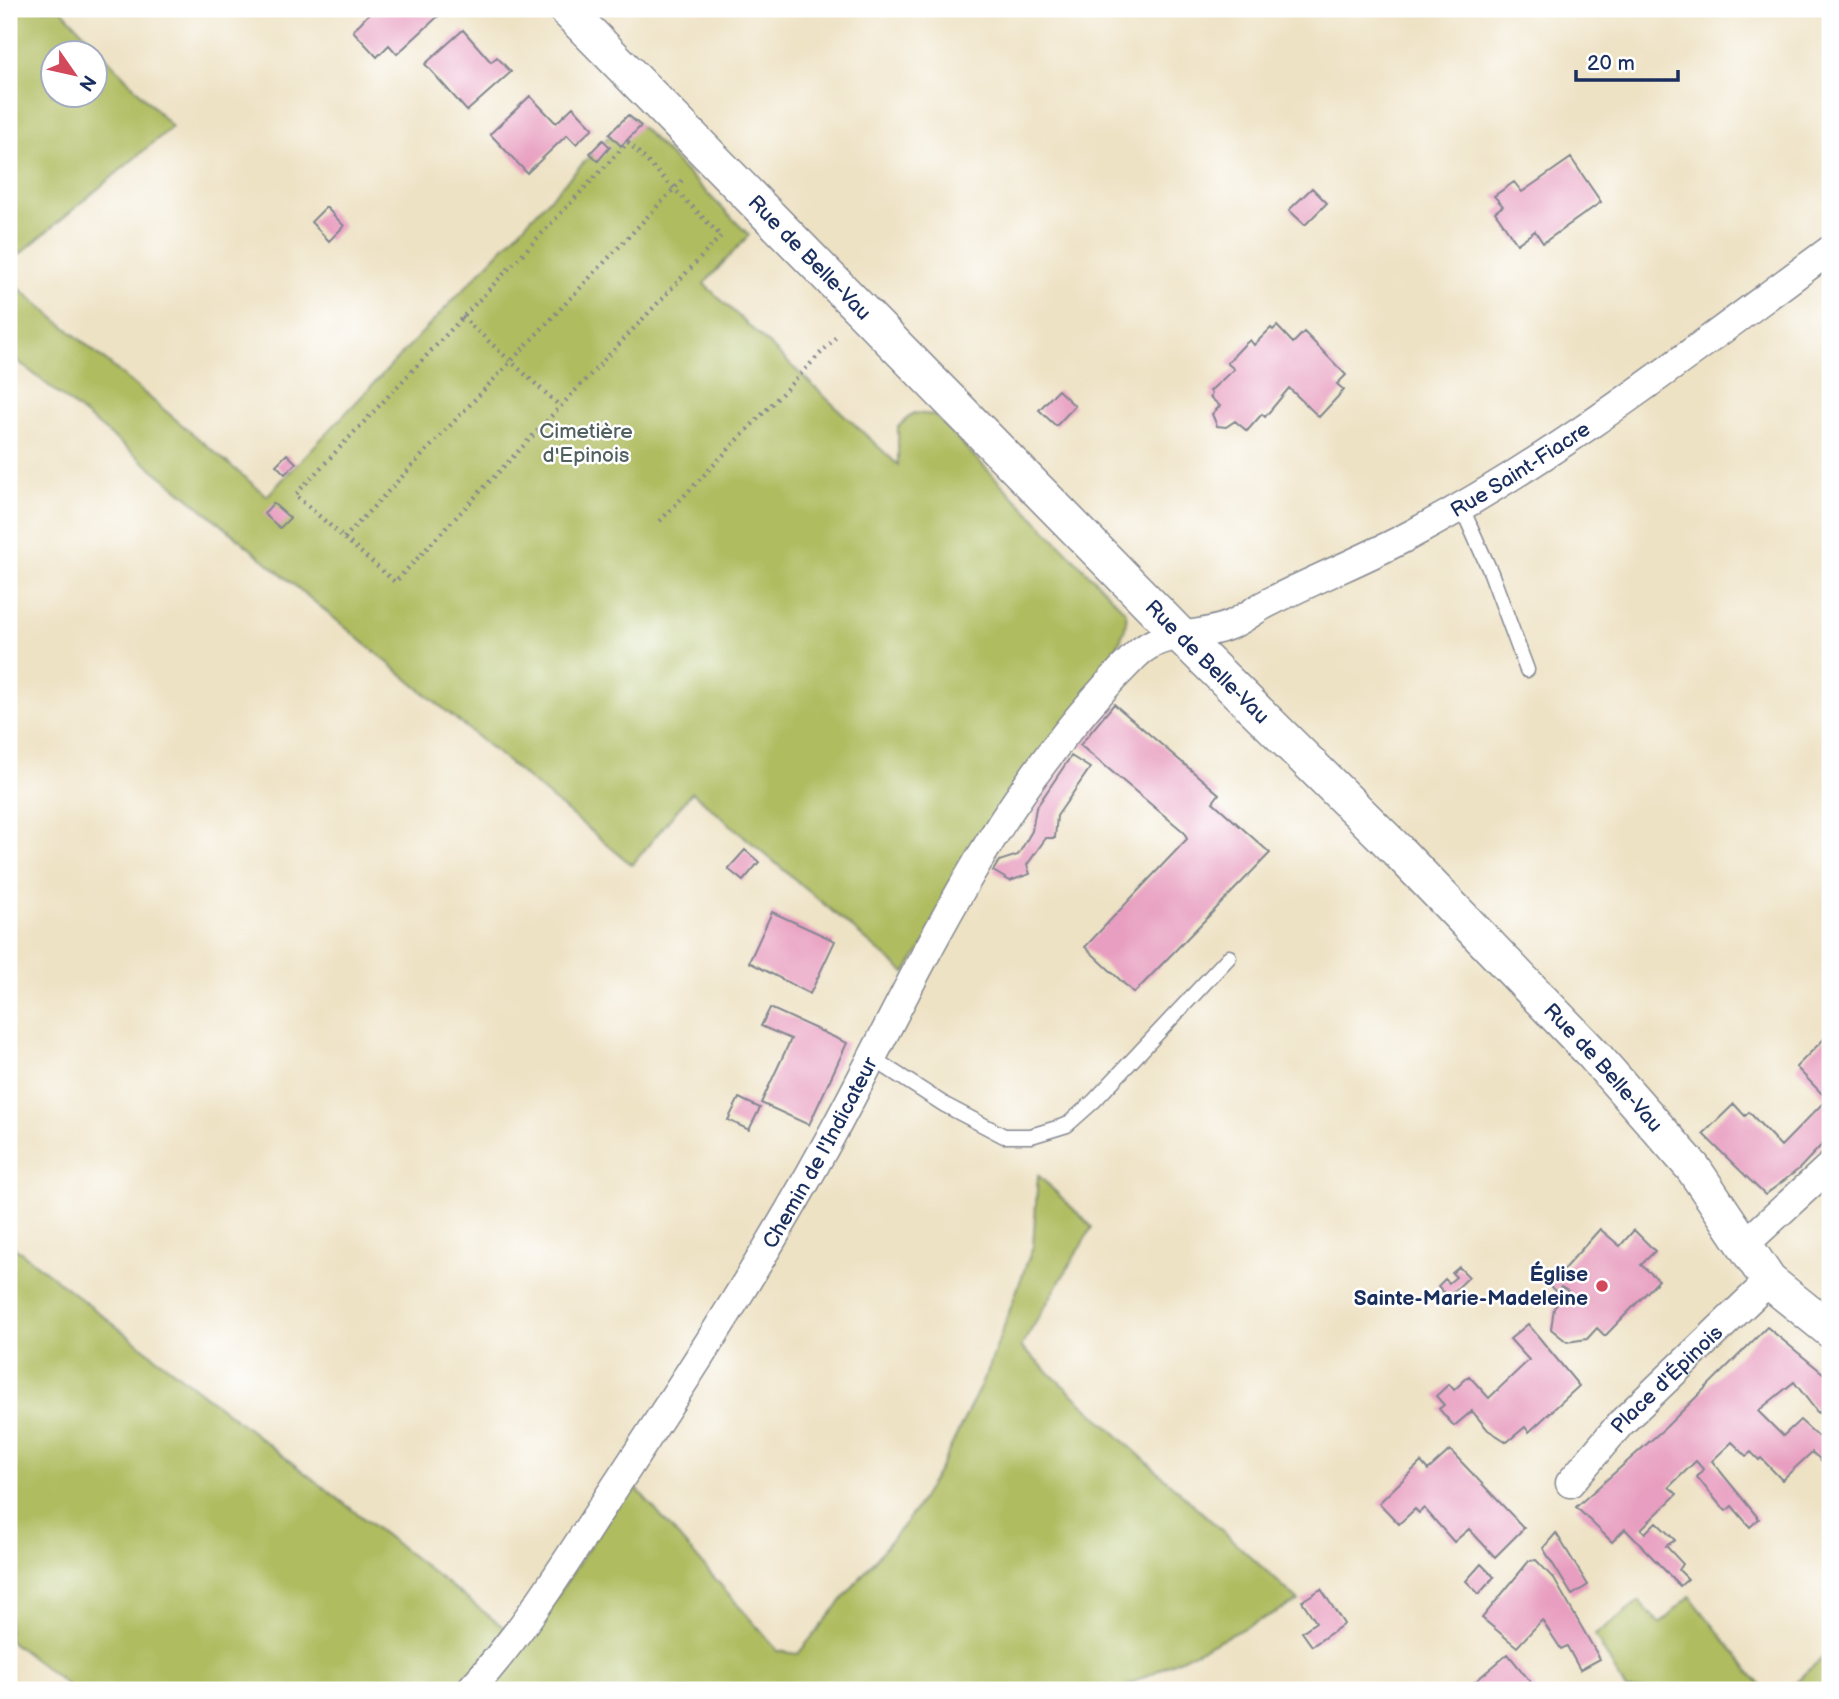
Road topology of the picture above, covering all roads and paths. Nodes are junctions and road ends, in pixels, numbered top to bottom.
1 (566, 9) edge
2 (708, 153) junction
3 (674, 188) junction
4 (1830, 250) edge
5 (861, 310) junction
6 (462, 317) junction
7 (511, 361) junction
8 (560, 406) junction
9 (1461, 506) junction
10 (660, 521) dead end
11 (344, 538) junction
12 (1181, 636) junction
13 (1527, 670) dead end
14 (1229, 957) dead end
15 (872, 1058) junction
16 (1830, 1166) edge
17 (1743, 1246) junction
18 (1769, 1281) junction
19 (1830, 1330) edge
20 (1570, 1483) dead end
21 (470, 1690) edge

1 - 2 street, Rue de Belle-Vau
2 - 3 path
2 - 5 street, Rue de Belle-Vau
3 - 6 path
3 - 7 path
3 - 8 path
4 - 9 street, Rue Saint-Fiacre
5 - 10 path
5 - 12 street, Rue de Belle-Vau
6 - 7 path
6 - 11 path
7 - 8 path
7 - 11 path
8 - 11 path
9 - 12 street, Rue Saint-Fiacre
9 - 13 lane
12 - 15 street, Chemin de l'Indicateur
12 - 17 street, Rue de Belle-Vau
14 - 15 lane
15 - 21 street, Chemin de l'Indicateur
16 - 17 street
17 - 18 street, Rue de Belle-Vau
18 - 19 street, Rue de Belle-Vau
18 - 20 street, Place d'Épinois

